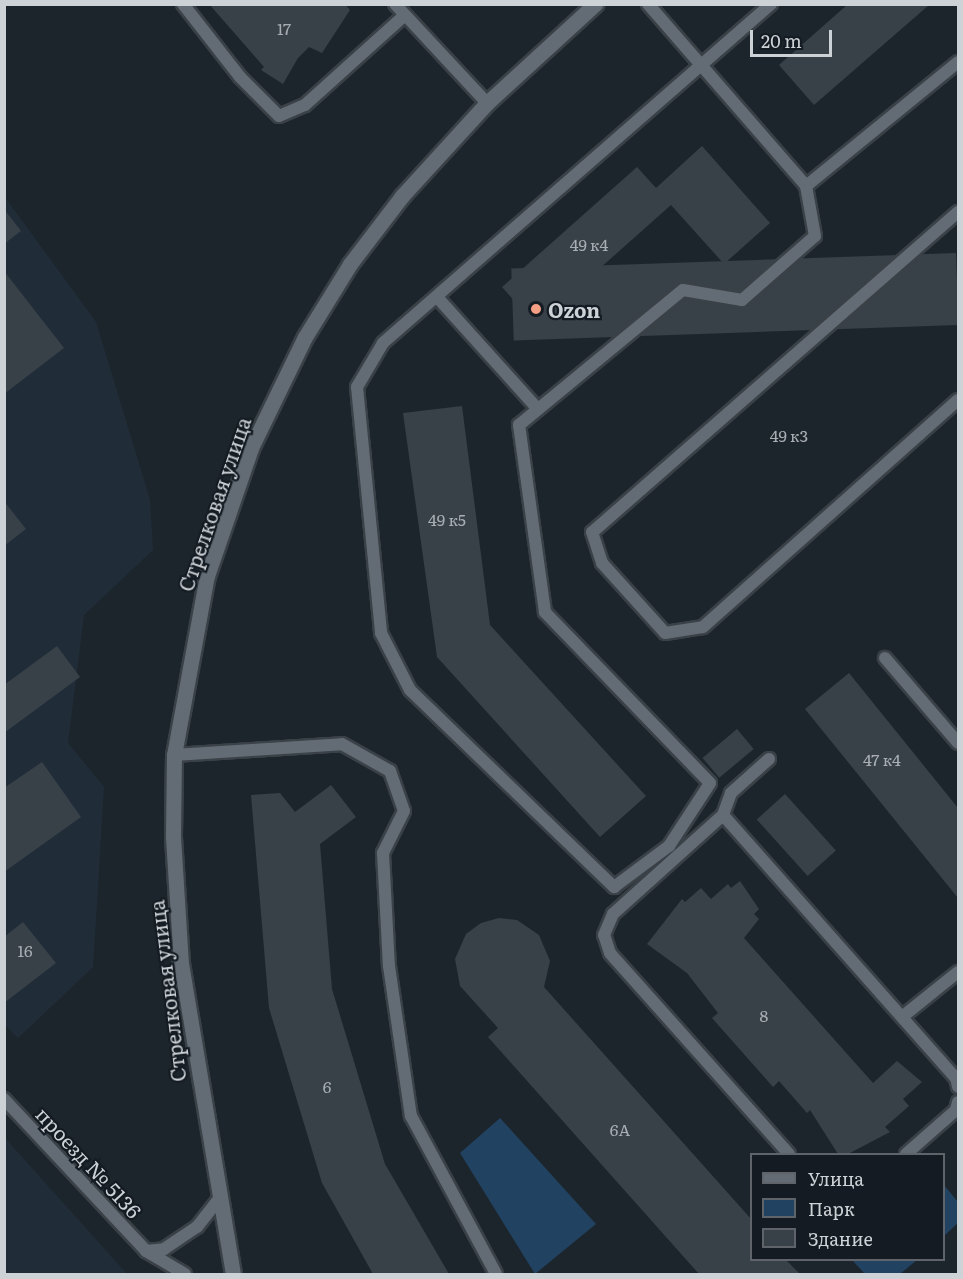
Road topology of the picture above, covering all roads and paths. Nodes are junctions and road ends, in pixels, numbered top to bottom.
1 (183, 4) edge
2 (395, 4) edge
3 (595, 4) edge
4 (648, 4) edge
5 (771, 4) edge
6 (404, 16) junction
7 (958, 62) edge
8 (702, 66) junction
9 (487, 103) junction
10 (806, 186) junction
11 (958, 212) edge
12 (437, 297) junction
13 (958, 400) edge
14 (537, 408) junction
15 (885, 658) dead end
16 (958, 742) edge
17 (174, 755) junction
18 (769, 759) dead end
19 (723, 815) junction
20 (674, 851) junction
21 (958, 972) edge
22 (902, 1017) junction
23 (958, 1087) edge
24 (4, 1099) edge
25 (958, 1102) edge
26 (787, 1153) edge
27 (908, 1153) edge
28 (218, 1200) junction
29 (146, 1251) junction
30 (169, 1275) edge
31 (185, 1275) edge
32 (233, 1275) edge
33 (496, 1275) edge

1 - 6 lane
2 - 6 lane
3 - 9 street, Стрелковая улица
4 - 8 lane
5 - 8 lane
6 - 9 lane
7 - 10 lane
8 - 10 lane
8 - 12 lane
9 - 17 street, Стрелковая улица
10 - 14 lane
11 - 13 lane
12 - 14 lane
12 - 20 lane
14 - 20 lane
15 - 16 lane
17 - 28 street, Стрелковая улица
17 - 33 lane
18 - 19 lane
19 - 20 lane
19 - 22 lane
20 - 26 lane
21 - 22 lane
22 - 23 lane
24 - 29 lane, проезд № 5136
25 - 27 lane
28 - 29 lane
28 - 32 street, Стрелковая улица
29 - 30 lane, проезд № 5136
29 - 31 lane, проезд № 5136

